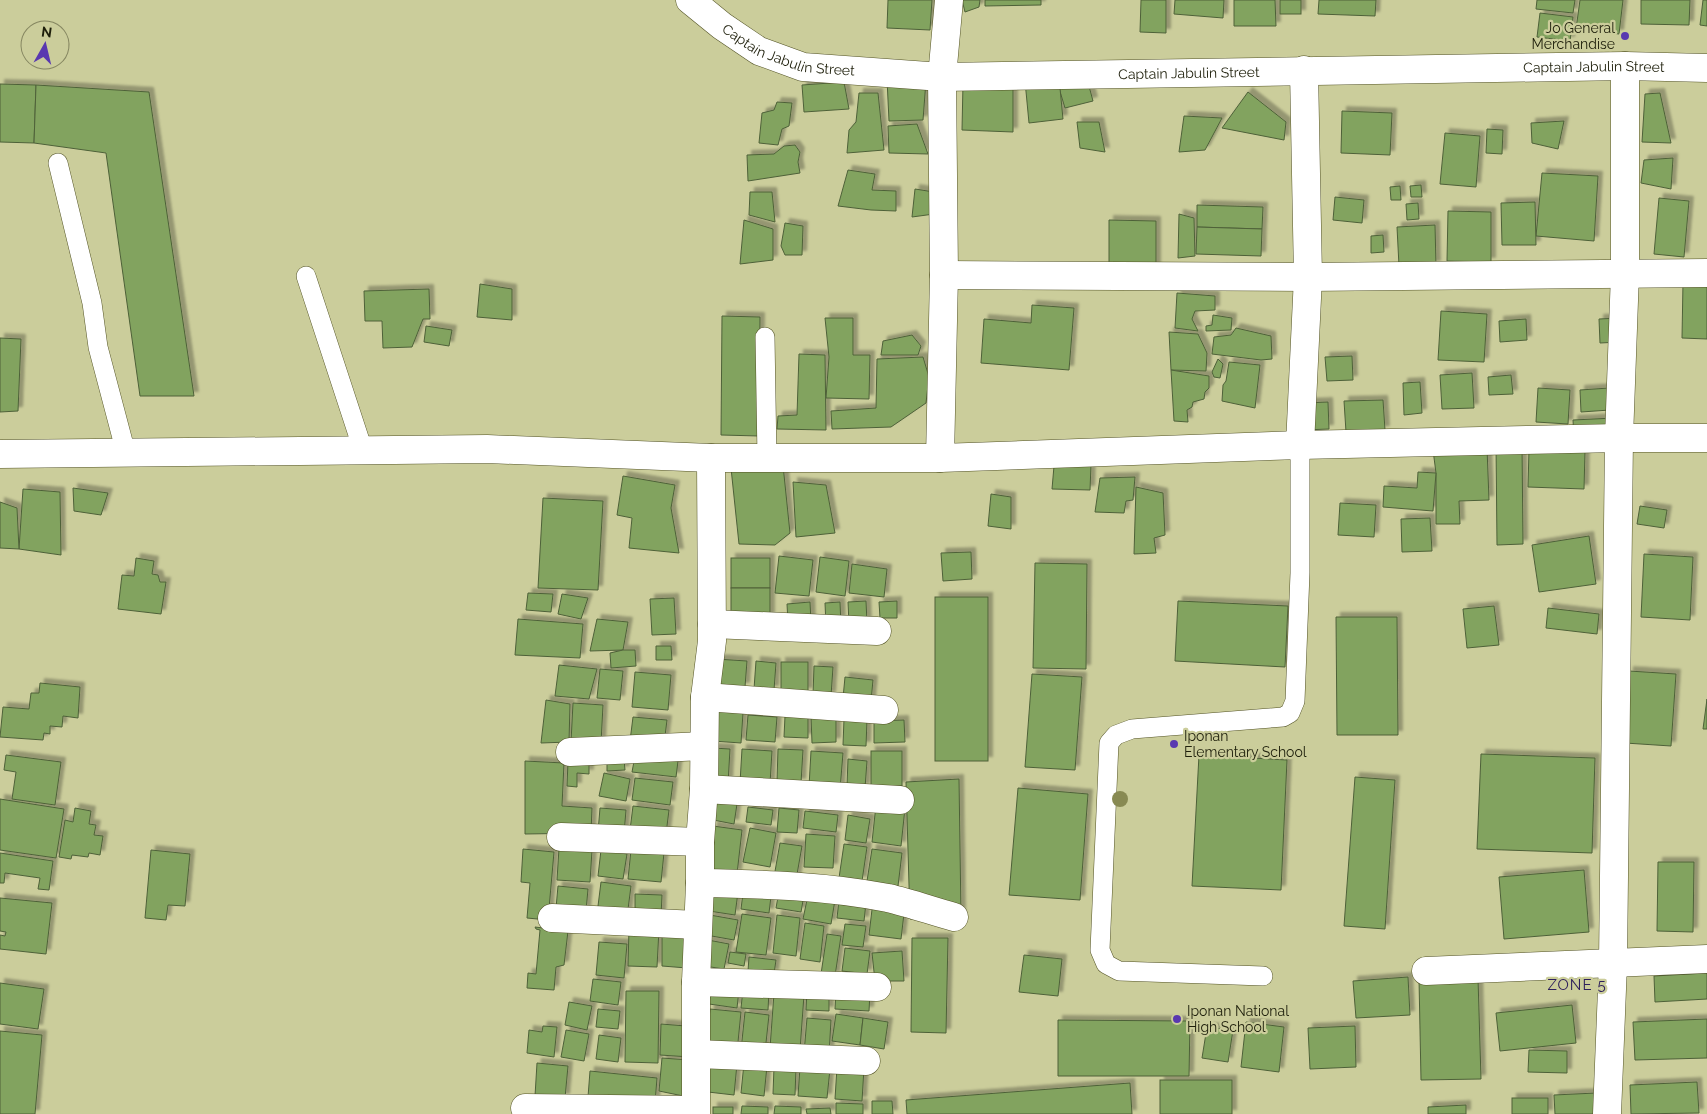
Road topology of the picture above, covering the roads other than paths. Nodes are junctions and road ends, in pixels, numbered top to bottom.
1 (690, 0) edge
2 (949, 0) edge
3 (1625, 66) junction
4 (1707, 68) edge
5 (1304, 70) junction
6 (942, 77) junction
7 (58, 163) dead end
8 (1625, 273) junction
9 (1707, 273) edge
10 (944, 274) junction
11 (306, 276) dead end
12 (1308, 277) junction
13 (765, 337) dead end
14 (1619, 438) junction
15 (1707, 438) edge
16 (1300, 445) junction
17 (363, 450) junction
18 (126, 453) junction
19 (0, 454) edge
20 (711, 458) junction
21 (767, 458) junction
22 (940, 458) junction
23 (712, 624) junction
24 (877, 631) dead end
25 (705, 697) junction
26 (884, 710) dead end
27 (704, 746) junction
28 (570, 752) dead end
29 (704, 789) junction
30 (900, 800) dead end
31 (561, 837) dead end
32 (700, 842) junction
33 (700, 882) junction
34 (954, 917) dead end
35 (552, 918) dead end
36 (697, 925) junction
37 (1707, 959) edge
38 (1613, 964) junction
39 (1426, 971) dead end
40 (1263, 976) dead end
41 (696, 982) junction
42 (877, 987) dead end
43 (697, 1054) junction
44 (866, 1061) dead end
45 (525, 1108) dead end
46 (696, 1112) edge
47 (1607, 1114) edge

1 - 6 street, Captain Jabulin Street
2 - 6 street
3 - 4 street, Captain Jabulin Street
3 - 5 street, Captain Jabulin Street
3 - 8 street
5 - 6 street, Captain Jabulin Street
5 - 12 street
6 - 10 street
7 - 18 lane
8 - 9 street
8 - 12 street
8 - 14 street
10 - 12 street
10 - 22 street
11 - 17 lane
12 - 16 street
13 - 21 lane
14 - 15 street
14 - 16 street
14 - 38 street
16 - 22 street
16 - 40 lane
17 - 18 street
17 - 20 street
18 - 19 street
20 - 21 street
20 - 23 street
21 - 22 street
23 - 24 street
23 - 25 street
25 - 26 street
25 - 27 street
27 - 28 street
27 - 29 street
29 - 30 street
29 - 32 street
31 - 32 street
32 - 33 street
33 - 34 street
33 - 36 street
35 - 36 street
36 - 41 street
37 - 38 street
38 - 39 street
38 - 47 street
41 - 42 street
41 - 43 street
43 - 44 street
43 - 46 street
45 - 46 street

